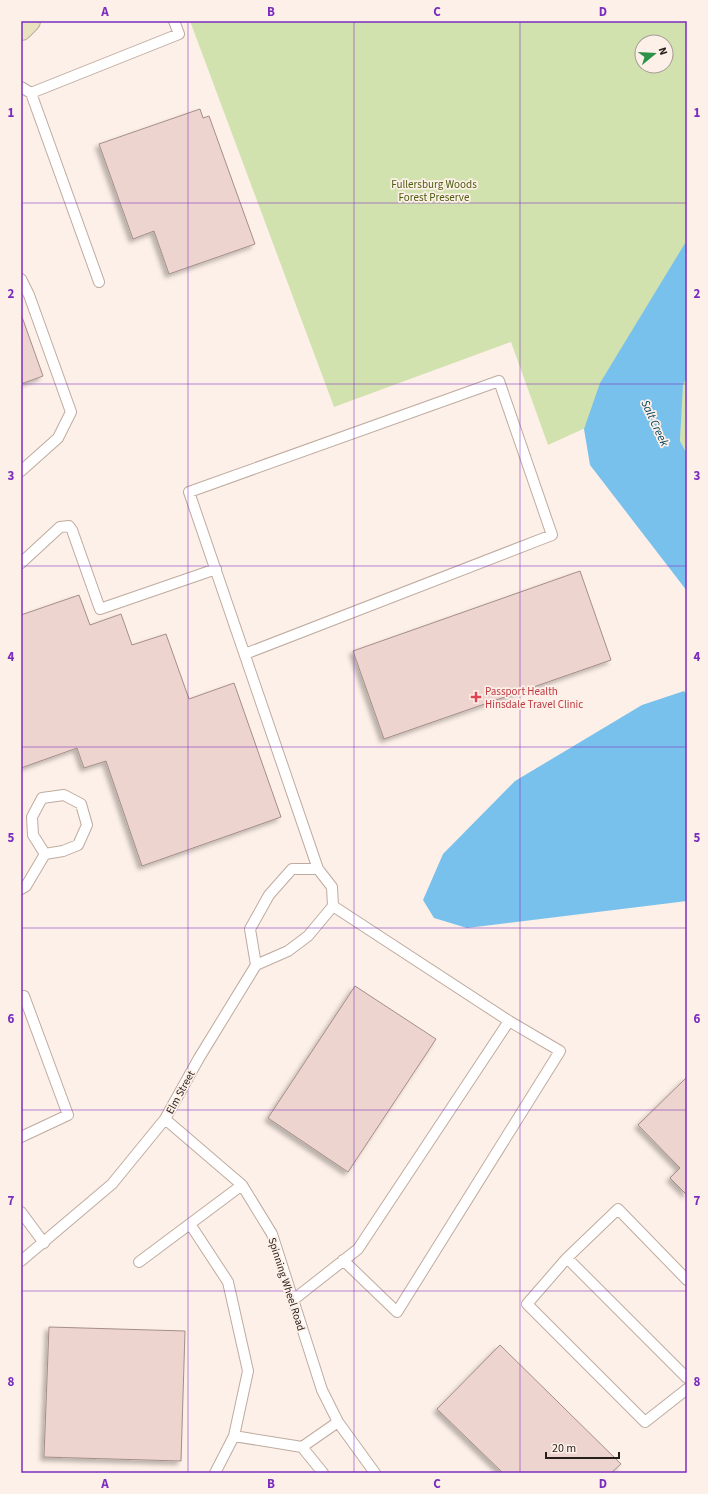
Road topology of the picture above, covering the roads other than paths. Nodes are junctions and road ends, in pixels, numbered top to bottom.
1 (29, 21) edge
2 (174, 21) edge
3 (21, 29) edge
4 (21, 87) edge
5 (31, 93) junction
6 (21, 279) edge
7 (99, 282) dead end
8 (21, 471) edge
9 (21, 563) edge
10 (216, 569) junction
11 (245, 654) junction
12 (45, 854) junction
13 (318, 869) junction
14 (21, 889) edge
15 (333, 906) junction
16 (256, 966) junction
17 (21, 997) edge
18 (509, 1021) junction
19 (165, 1119) junction
20 (21, 1137) edge
21 (242, 1185) junction
22 (21, 1212) edge
23 (190, 1224) junction
24 (44, 1243) junction
25 (567, 1258) junction
26 (343, 1260) junction
27 (21, 1261) edge
28 (140, 1262) dead end
29 (687, 1280) edge
30 (293, 1300) junction
31 (687, 1378) edge
32 (687, 1389) edge
33 (338, 1422) junction
34 (234, 1436) junction
35 (302, 1447) junction
36 (215, 1473) edge
37 (323, 1473) edge
38 (375, 1473) edge

1 - 3 main road
2 - 5 lane
4 - 5 lane
5 - 7 lane
6 - 8 lane
9 - 10 lane
10 - 11 lane
10 - 11 lane
11 - 13 lane
12 - 12 lane
12 - 14 lane
13 - 15 lane
13 - 16 lane
15 - 16 lane
15 - 18 lane
16 - 19 lane, Elm Street
17 - 20 lane
18 - 26 lane
18 - 26 lane
19 - 21 lane, Spinning Wheel Road
19 - 24 lane, Elm Street
21 - 23 lane
21 - 30 lane, Spinning Wheel Road
22 - 24 lane
23 - 28 lane
23 - 34 lane
24 - 27 lane, Elm Street
25 - 29 lane
25 - 31 lane
25 - 32 lane
26 - 30 lane
30 - 33 lane, Spinning Wheel Road
33 - 35 lane
33 - 38 lane, Spinning Wheel Road
34 - 35 lane
34 - 36 lane
35 - 37 lane

